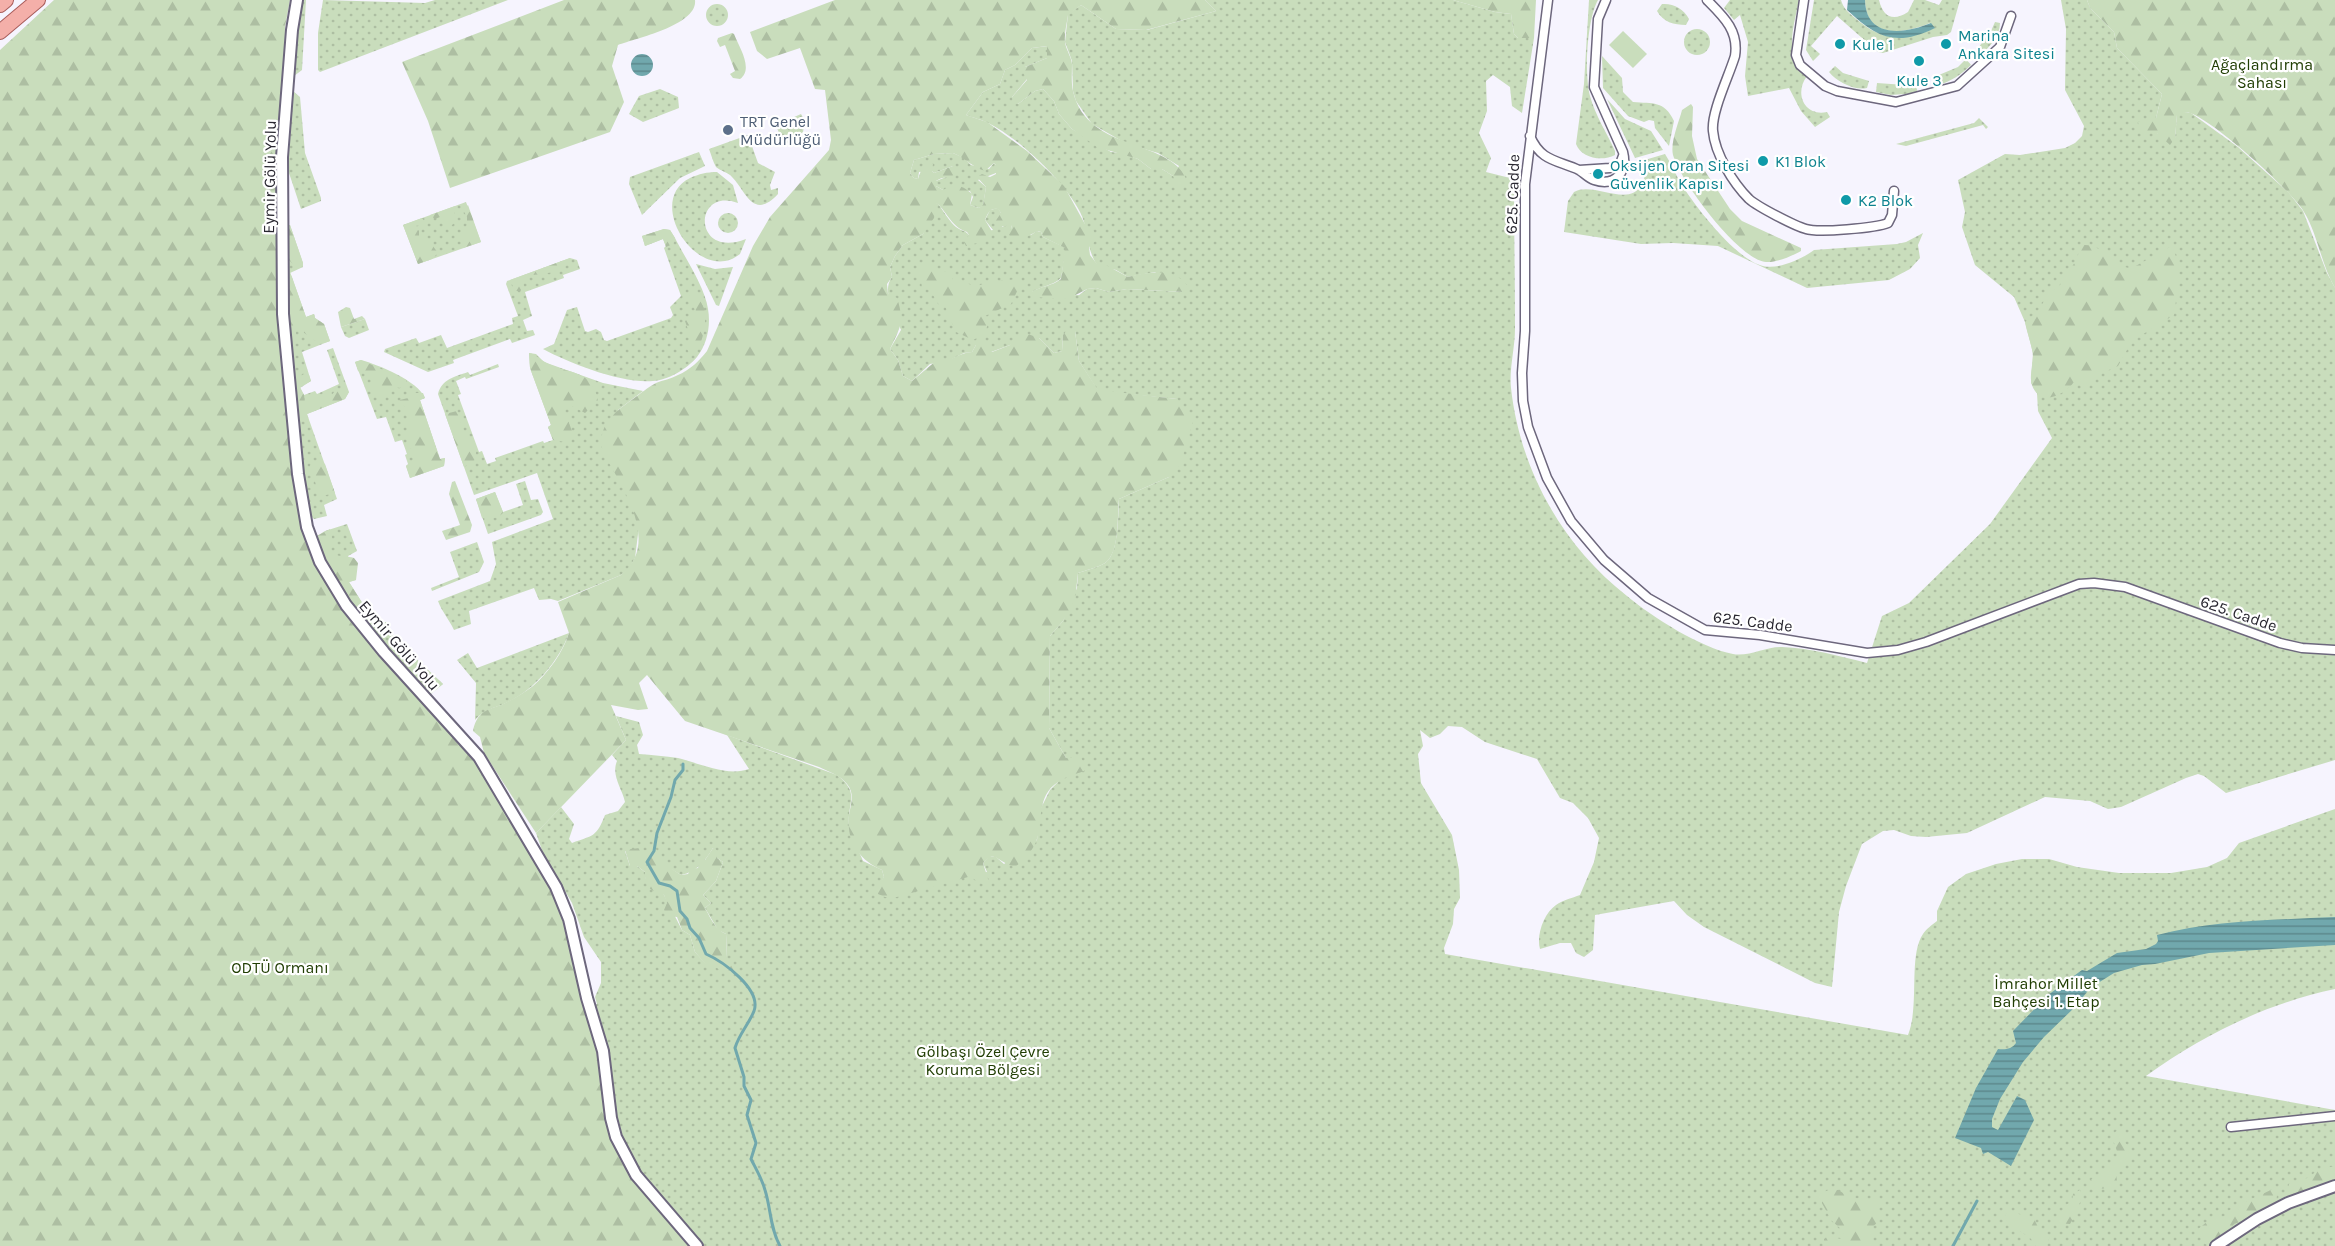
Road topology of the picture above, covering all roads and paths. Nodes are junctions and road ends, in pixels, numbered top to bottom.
1 (6, 0) edge
2 (24, 0) edge
3 (38, 0) edge
4 (297, 0) edge
5 (1606, 0) edge
6 (1707, 0) edge
7 (1804, 0) edge
8 (1810, 0) edge
9 (1548, 1) edge
10 (0, 5) edge
11 (2011, 16) dead end
12 (0, 24) edge
13 (0, 32) edge
14 (1837, 91) junction
15 (1530, 136) junction
16 (1623, 153) junction
17 (1578, 170) junction
18 (1894, 191) dead end
19 (2335, 650) edge
20 (2335, 1116) edge
21 (2231, 1126) dead end
22 (2335, 1186) edge
23 (697, 1246) edge
24 (2216, 1246) edge

1 - 10 main road
2 - 12 main road
3 - 13 main road
4 - 23 street, Eymir Gölü Yolu
5 - 16 street
6 - 18 street
7 - 14 street
8 - 14 street
9 - 15 street, 625. Cadde
11 - 14 street
15 - 17 street
15 - 19 street, 625. Cadde
16 - 17 street
16 - 17 street
20 - 21 street
22 - 24 street

